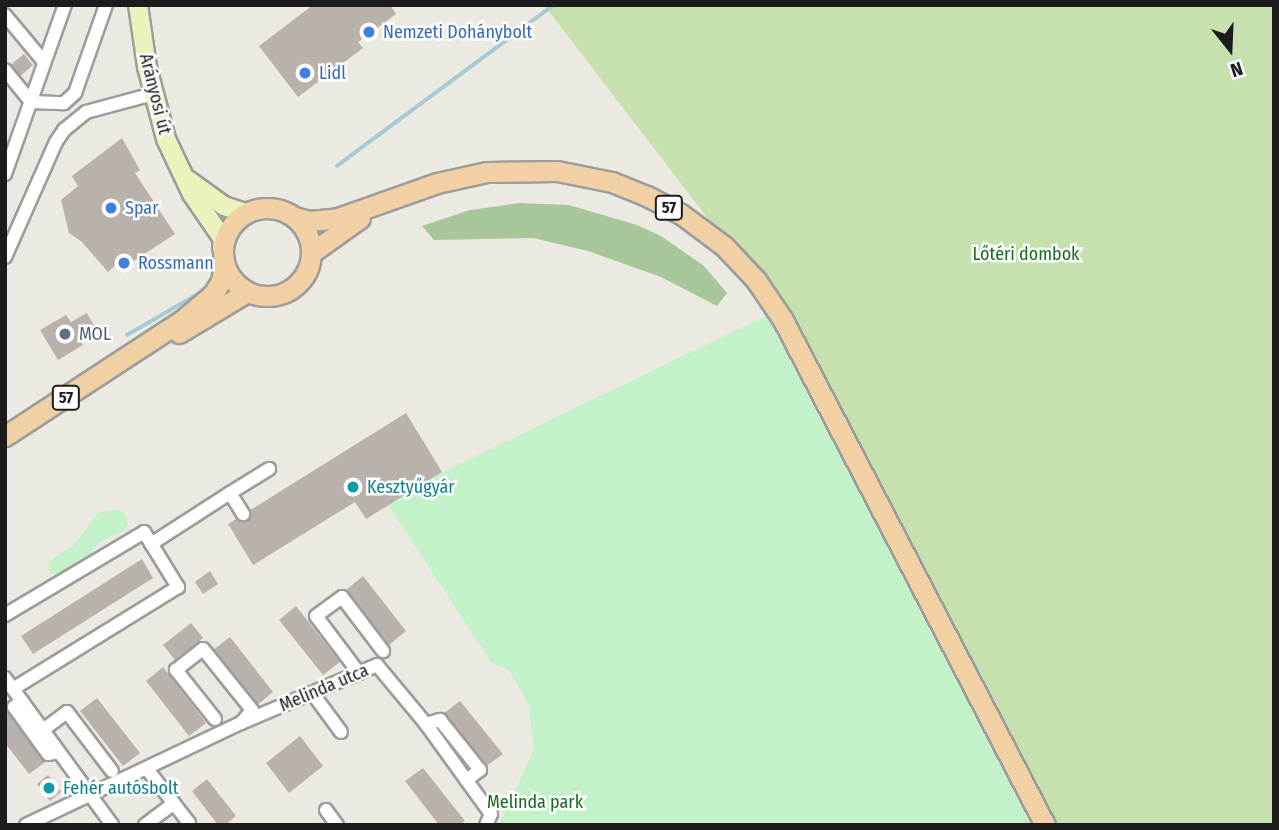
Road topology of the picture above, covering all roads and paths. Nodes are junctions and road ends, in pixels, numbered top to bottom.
1 (65, 5) edge
2 (106, 5) edge
3 (138, 5) edge
4 (5, 15) edge
5 (44, 62) junction
6 (5, 70) edge
7 (153, 94) junction
8 (31, 103) junction
9 (5, 174) edge
10 (185, 178) junction
11 (385, 204) junction
12 (245, 213) junction
13 (294, 217) junction
14 (312, 253) junction
15 (5, 257) edge
16 (223, 257) junction
17 (247, 292) junction
18 (120, 364) junction
19 (5, 436) edge
20 (270, 469) dead end
21 (230, 494) junction
22 (243, 514) dead end
23 (151, 544) junction
24 (5, 615) edge
25 (383, 651) dead end
26 (359, 673) junction
27 (5, 678) edge
28 (13, 689) junction
29 (313, 694) junction
30 (22, 701) junction
31 (215, 719) dead end
32 (241, 723) junction
33 (43, 730) junction
34 (341, 732) dead end
35 (59, 752) junction
36 (147, 768) junction
37 (112, 771) dead end
38 (90, 795) junction
39 (174, 803) junction
40 (326, 810) dead end
41 (26, 825) edge
42 (112, 825) edge
43 (145, 825) edge
44 (186, 825) edge
45 (337, 825) edge
46 (486, 825) edge
47 (1045, 825) edge

1 - 5 street
2 - 8 street
3 - 7 main road, Arányosi út
4 - 5 street
5 - 8 street
6 - 8 street
7 - 10 main road, Arányosi út
7 - 15 street
8 - 9 street
10 - 12 main road
10 - 16 main road, Arányosi út
11 - 13 main road, 57
11 - 14 main road, 57
11 - 47 main road, 57
12 - 13 main road, 57
12 - 16 main road, 57
13 - 14 main road
14 - 17 main road, 57
16 - 17 main road
16 - 18 main road, 57
17 - 18 main road, 57
18 - 19 main road, 57
20 - 21 street
21 - 22 street
21 - 23 street
23 - 24 street
23 - 28 street
25 - 26 street
26 - 29 street, Melinda utca
26 - 46 street, Melinda utca
27 - 28 street
28 - 30 street
29 - 32 street, Melinda utca
29 - 34 street
30 - 33 street
30 - 35 street
31 - 32 street
32 - 36 street, Melinda utca
33 - 35 street
33 - 37 street
35 - 38 street
36 - 38 street, Melinda utca
36 - 39 street
38 - 41 street, Melinda utca
38 - 42 street
39 - 43 street
39 - 44 street
40 - 45 street

